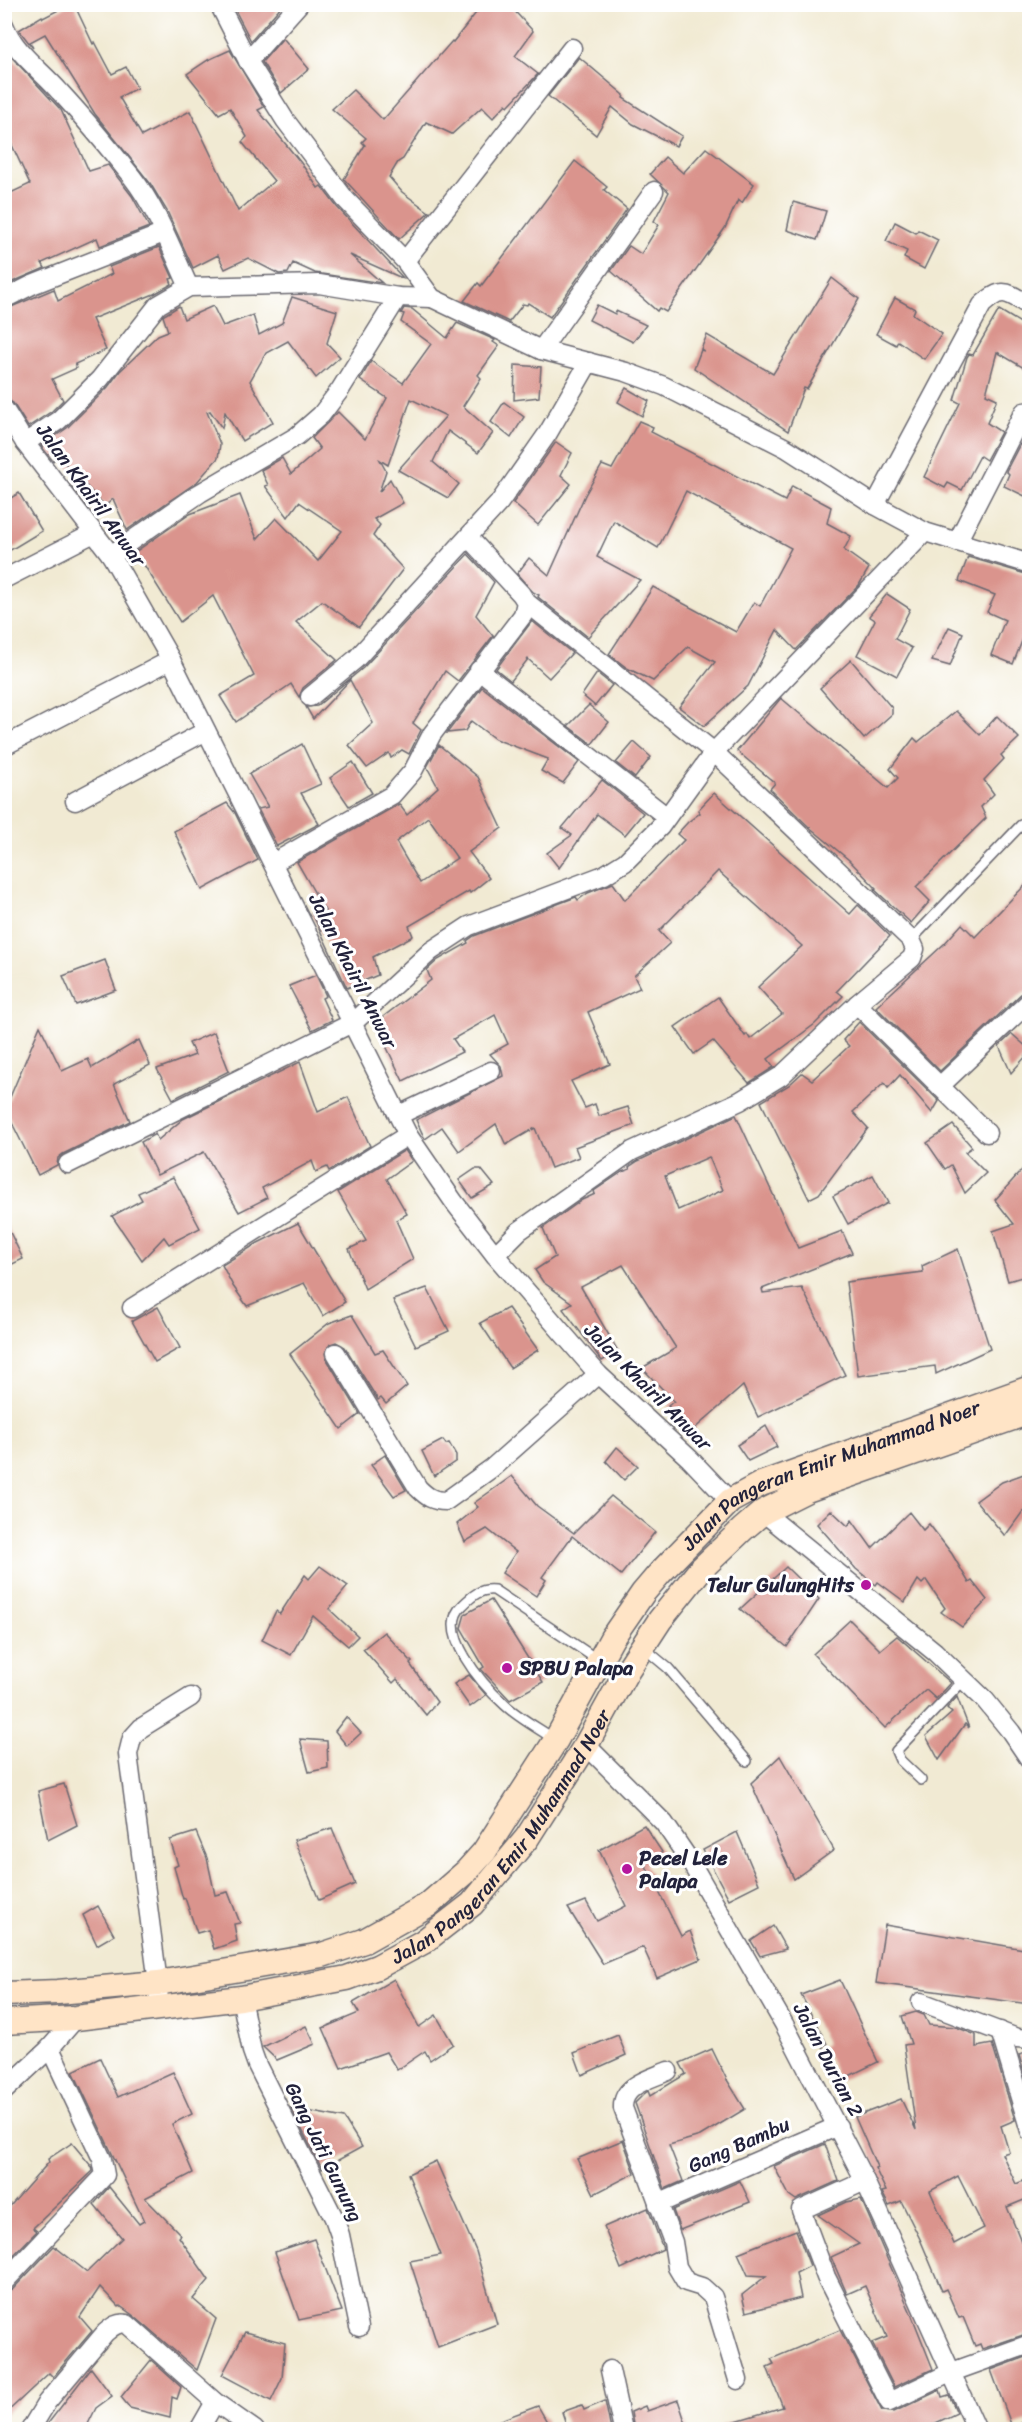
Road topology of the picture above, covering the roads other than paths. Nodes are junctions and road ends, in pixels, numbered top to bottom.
1 (219, 4) edge
2 (299, 4) edge
3 (4, 25) edge
4 (572, 48) dead end
5 (249, 61) junction
6 (654, 191) dead end
7 (164, 233) junction
8 (405, 261) junction
9 (189, 287) junction
10 (398, 297) junction
11 (432, 298) junction
12 (4, 299) edge
13 (1029, 306) edge
14 (541, 350) junction
15 (589, 362) junction
16 (4, 409) edge
17 (1029, 411) edge
18 (25, 443) junction
19 (875, 505) junction
20 (925, 532) junction
21 (94, 533) junction
22 (468, 537) junction
23 (957, 542) junction
24 (111, 555) junction
25 (1029, 564) edge
26 (4, 579) edge
27 (526, 602) junction
28 (171, 660) junction
29 (479, 670) junction
30 (310, 697) dead end
31 (206, 731) junction
32 (4, 746) edge
33 (714, 752) junction
34 (75, 801) dead end
35 (667, 817) junction
36 (1021, 825) dead end
37 (273, 863) junction
38 (911, 940) junction
39 (1029, 1001) edge
40 (856, 1004) junction
41 (354, 1022) junction
42 (490, 1071) dead end
43 (940, 1086) junction
44 (399, 1115) junction
45 (987, 1133) dead end
46 (408, 1135) junction
47 (68, 1164) dead end
48 (495, 1255) junction
49 (132, 1308) dead end
50 (336, 1353) dead end
51 (598, 1374) junction
52 (1029, 1388) edge
53 (1029, 1412) edge
54 (852, 1462) junction
55 (730, 1501) junction
56 (763, 1512) junction
57 (660, 1573) junction
58 (682, 1593) junction
59 (642, 1647) junction
60 (599, 1661) junction
61 (964, 1680) junction
62 (191, 1696) dead end
63 (556, 1740) junction
64 (586, 1746) junction
65 (1029, 1760) edge
66 (747, 1761) dead end
67 (921, 1780) dead end
68 (524, 1791) junction
69 (546, 1807) junction
70 (350, 1946) junction
71 (361, 1974) junction
72 (158, 1983) junction
73 (4, 1994) edge
74 (241, 1998) junction
75 (921, 2002) dead end
76 (159, 2008) junction
77 (76, 2018) junction
78 (4, 2022) edge
79 (1000, 2031) junction
80 (1029, 2039) edge
81 (50, 2048) junction
82 (668, 2071) dead end
83 (4, 2091) edge
84 (838, 2126) junction
85 (1029, 2131) edge
86 (865, 2181) junction
87 (658, 2204) junction
88 (4, 2282) edge
89 (359, 2327) dead end
90 (1029, 2344) edge
91 (610, 2370) dead end
92 (952, 2372) junction
93 (738, 2380) dead end
94 (215, 2403) junction
95 (30, 2430) edge
96 (198, 2430) edge
97 (255, 2430) edge
98 (623, 2430) edge
99 (977, 2430) edge

1 - 5 street
2 - 5 street
3 - 7 street
4 - 8 street
5 - 8 street
6 - 14 street
7 - 9 street
7 - 12 street
8 - 11 street
9 - 10 street
9 - 18 street
10 - 11 street
10 - 24 street
11 - 14 street
13 - 19 street
14 - 15 street
15 - 19 street
15 - 22 street
16 - 18 street, Jalan Khairil Anwar
17 - 23 street
18 - 21 street, Jalan Khairil Anwar
19 - 20 street
20 - 23 street
20 - 33 street
21 - 24 street, Jalan Khairil Anwar
21 - 26 street
22 - 27 street
22 - 30 street
23 - 25 street
24 - 28 street, Jalan Khairil Anwar
27 - 29 street
27 - 33 street
28 - 31 street, Jalan Khairil Anwar
28 - 32 street
29 - 35 street
29 - 37 street
31 - 34 street
31 - 37 street, Jalan Khairil Anwar
33 - 35 street
33 - 38 street
35 - 41 street
36 - 38 lane
37 - 41 street, Jalan Khairil Anwar
38 - 40 street
39 - 43 street
40 - 43 street
40 - 48 street
41 - 44 street, Jalan Khairil Anwar
41 - 47 street
42 - 44 street
43 - 45 street
44 - 46 street, Jalan Khairil Anwar
46 - 48 street, Jalan Khairil Anwar
46 - 49 street
48 - 51 street, Jalan Khairil Anwar
50 - 51 street
51 - 55 street, Jalan Khairil Anwar
52 - 54 main road, Jalan Pangeran Emir Muhammad Noer
53 - 54 main road, Jalan Pangeran Emir Muhammad Noer
54 - 55 main road, Jalan Pangeran Emir Muhammad Noer
54 - 56 main road, Jalan Pangeran Emir Muhammad Noer
55 - 57 main road, Jalan Pangeran Emir Muhammad Noer
56 - 58 main road, Jalan Pangeran Emir Muhammad Noer
56 - 61 street
57 - 58 main road
57 - 60 main road, Jalan Pangeran Emir Muhammad Noer
58 - 59 main road, Jalan Pangeran Emir Muhammad Noer
59 - 64 main road, Jalan Pangeran Emir Muhammad Noer
59 - 66 lane
60 - 63 main road, Jalan Pangeran Emir Muhammad Noer
60 - 63 lane
61 - 65 street
61 - 67 lane
62 - 72 street
63 - 68 main road, Jalan Pangeran Emir Muhammad Noer
64 - 69 main road, Jalan Pangeran Emir Muhammad Noer
64 - 84 street, Jalan Durian 2
68 - 69 main road
68 - 70 main road, Jalan Pangeran Emir Muhammad Noer
69 - 71 main road, Jalan Pangeran Emir Muhammad Noer
70 - 71 main road
70 - 72 main road, Jalan Pangeran Emir Muhammad Noer
71 - 74 main road, Jalan Pangeran Emir Muhammad Noer
72 - 73 main road, Jalan Pangeran Emir Muhammad Noer
72 - 76 street
74 - 76 main road, Jalan Pangeran Emir Muhammad Noer
74 - 89 street, Gang Jati Gunung
75 - 79 street
76 - 77 main road, Jalan Pangeran Emir Muhammad Noer
77 - 78 main road, Jalan Pangeran Emir Muhammad Noer
77 - 81 street
79 - 80 street
79 - 85 street
81 - 83 street
81 - 88 street
82 - 87 street
84 - 86 street, Jalan Durian 2
84 - 87 street, Gang Bambu
86 - 92 street, Jalan Durian 2
86 - 92 street
87 - 93 street
90 - 92 street
91 - 98 street
92 - 99 street, Jalan Durian 2
94 - 95 street
94 - 96 street
94 - 97 street

